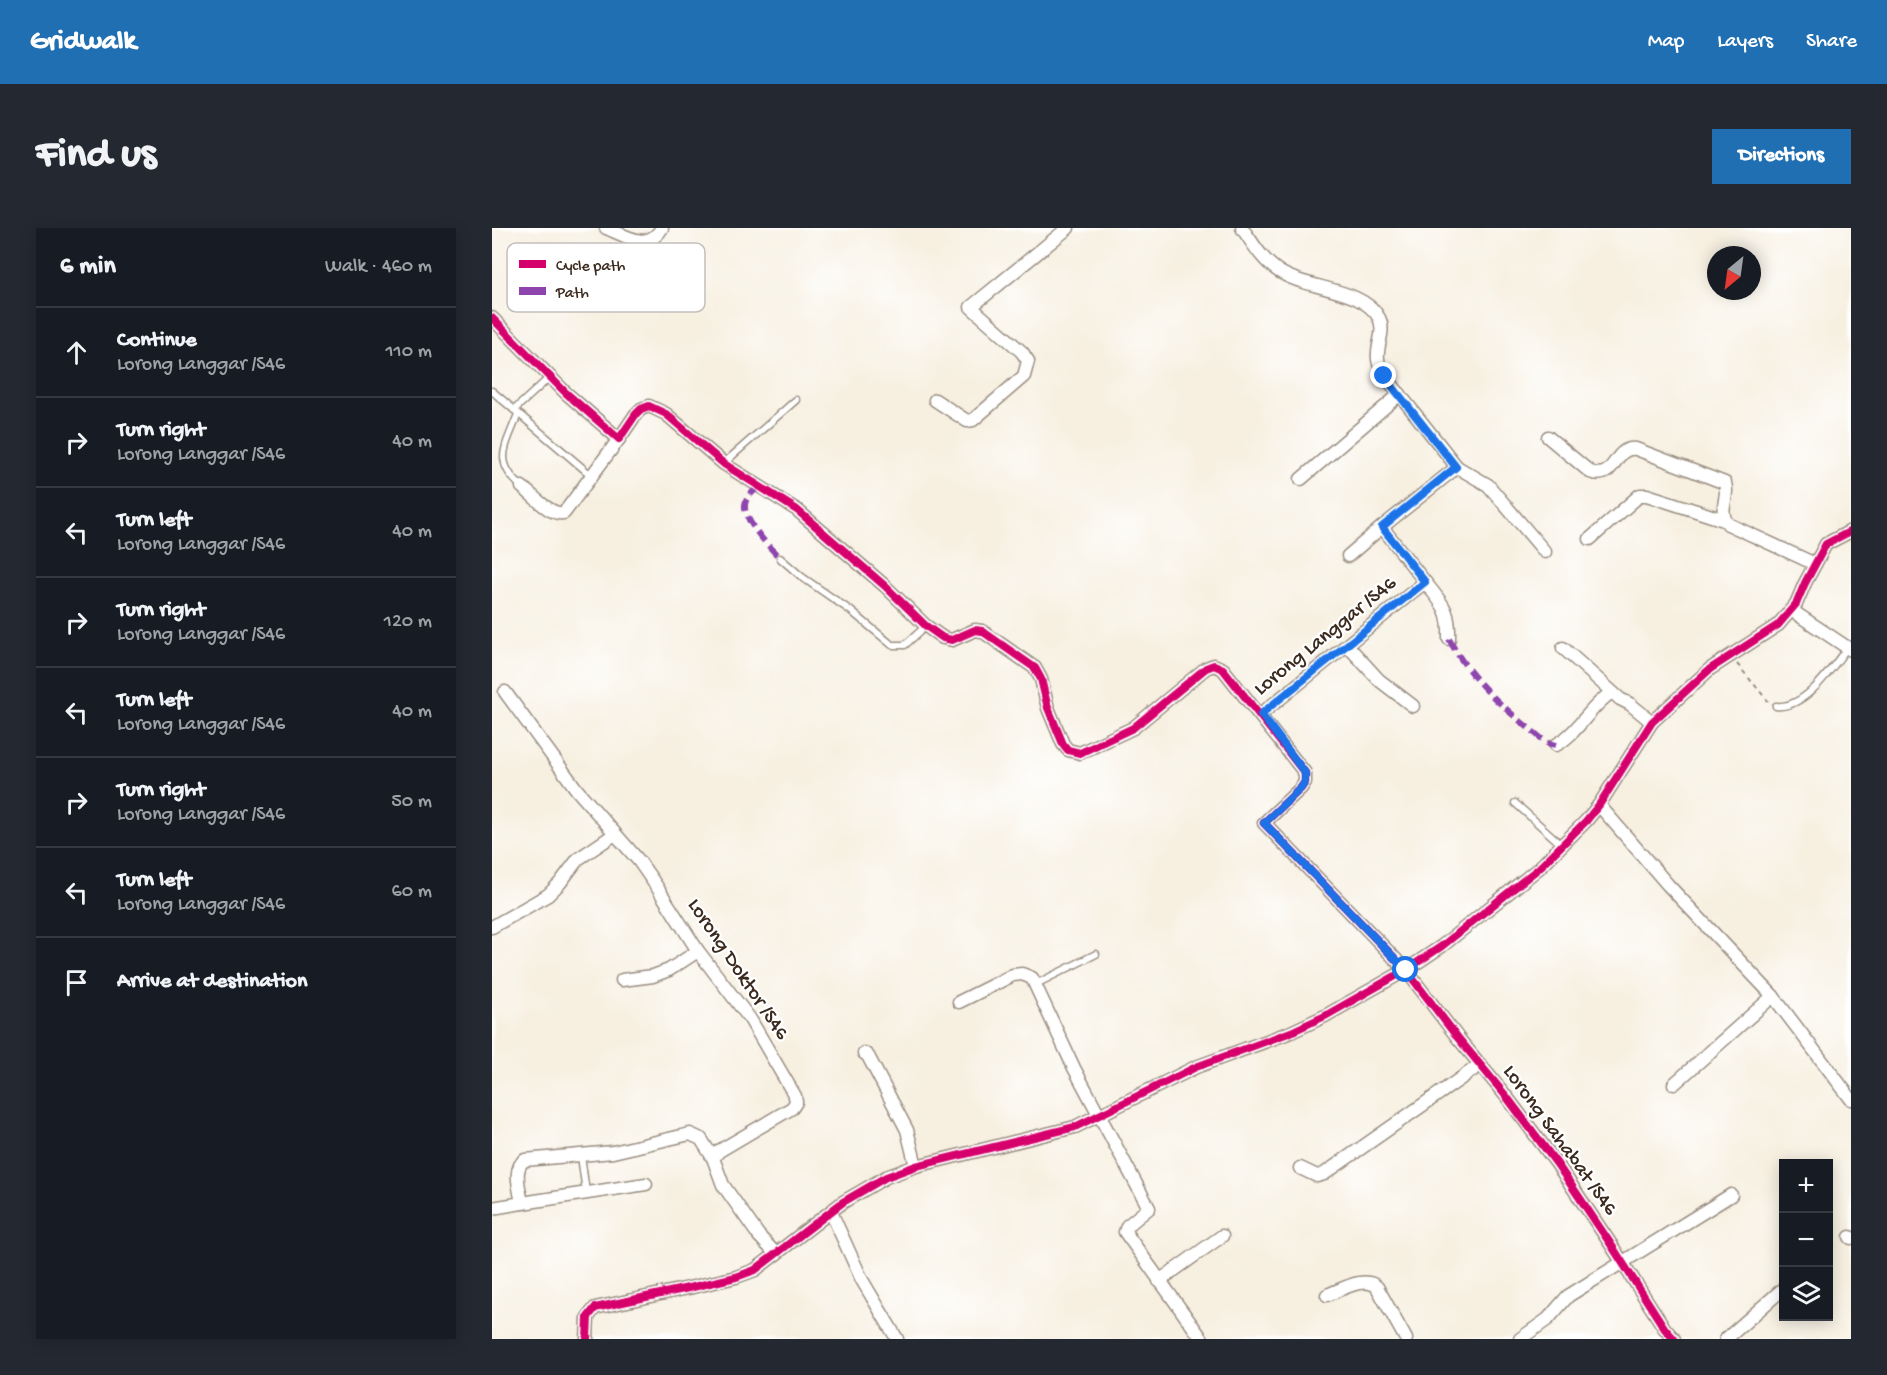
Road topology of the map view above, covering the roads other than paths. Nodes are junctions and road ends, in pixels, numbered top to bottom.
1 (606, 228) edge
2 (662, 228) edge
3 (1068, 228) edge
4 (1242, 228) edge
5 (492, 318) edge
6 (550, 376) junction
7 (492, 391) edge
8 (1400, 394) junction
9 (796, 400) dead end
10 (936, 400) dead end
11 (516, 412) junction
12 (1548, 437) dead end
13 (619, 440) junction
14 (724, 464) junction
15 (1456, 467) junction
16 (592, 476) junction
17 (1301, 479) dead end
18 (522, 487) joint
19 (1724, 520) junction
20 (1382, 527) junction
21 (1851, 531) edge
22 (1590, 539) dead end
23 (1545, 552) dead end
24 (1348, 556) dead end
25 (780, 558) dead end
26 (1815, 564) junction
27 (1425, 582) junction
28 (1791, 610) junction
29 (926, 626) junction
30 (1449, 639) dead end
31 (1347, 645) junction
32 (1563, 648) dead end
33 (1849, 649) edge
34 (505, 692) dead end
35 (1612, 692) junction
36 (1413, 706) dead end
37 (1776, 706) road end
38 (1261, 714) junction
39 (1652, 722) junction
40 (1556, 745) dead end
41 (1515, 803) dead end
42 (1599, 805) junction
43 (615, 834) junction
44 (1562, 845) junction
45 (492, 927) edge
46 (698, 951) junction
47 (1096, 954) dead end
48 (1406, 970) junction
49 (622, 980) dead end
50 (1036, 984) junction
51 (1773, 996) junction
52 (959, 1002) dead end
53 (864, 1053) dead end
54 (1480, 1065) junction
55 (1674, 1084) dead end
56 (1851, 1099) edge
57 (1099, 1115) junction
58 (581, 1156) junction
59 (713, 1158) junction
60 (916, 1166) junction
61 (1300, 1168) dead end
62 (646, 1184) dead end
63 (586, 1192) junction
64 (1731, 1195) dead end
65 (522, 1203) junction
66 (492, 1208) edge
67 (831, 1212) junction
68 (1222, 1236) dead end
69 (776, 1254) junction
70 (1622, 1262) junction
71 (1159, 1281) junction
72 (1779, 1292) edge
73 (1327, 1294) dead end
74 (587, 1339) edge
75 (897, 1339) edge
76 (1202, 1339) edge
77 (1406, 1339) edge
78 (1520, 1339) edge
79 (1674, 1339) edge
80 (1726, 1339) edge

1 - 2 street
3 - 10 street
4 - 8 street
5 - 6 street
6 - 11 lane
6 - 13 street
7 - 11 lane
8 - 15 street
8 - 17 street
9 - 14 lane
11 - 16 lane
11 - 18 lane
12 - 19 street
13 - 14 street
13 - 16 street
14 - 29 street
15 - 20 street
15 - 23 street
16 - 18 street
19 - 22 street
19 - 26 street
20 - 24 street
20 - 27 street, Lorong Langgar /S46
21 - 26 street
25 - 29 lane
26 - 28 street
27 - 30 street
27 - 31 street, Lorong Langgar /S46
28 - 33 street
28 - 39 street
29 - 38 street
31 - 36 street
31 - 38 street, Lorong Langgar /S46
32 - 35 street
33 - 37 lane
34 - 43 street, Lorong Doktor /S46
35 - 39 street
35 - 40 street
38 - 48 street, Lorong Langgar /S46
39 - 42 street
41 - 44 lane
42 - 44 street
42 - 51 street
43 - 45 street
43 - 46 street, Lorong Doktor /S46
44 - 48 street
46 - 49 street
46 - 59 street, Lorong Doktor /S46
47 - 50 lane
48 - 54 street, Lorong Sahabat /S46
48 - 57 street
50 - 52 street
50 - 57 street
51 - 55 street
51 - 56 street
53 - 60 street
54 - 61 street
54 - 70 street, Lorong Sahabat /S46
57 - 60 street
57 - 71 street
58 - 59 street
58 - 63 lane
58 - 65 street
59 - 69 street
60 - 67 street
62 - 63 street
63 - 65 street
64 - 70 street
65 - 66 street
67 - 69 street
67 - 75 street
68 - 71 street
69 - 74 street
70 - 78 street
70 - 79 street, Lorong Sahabat /S46
71 - 76 street
72 - 80 street
73 - 77 street

